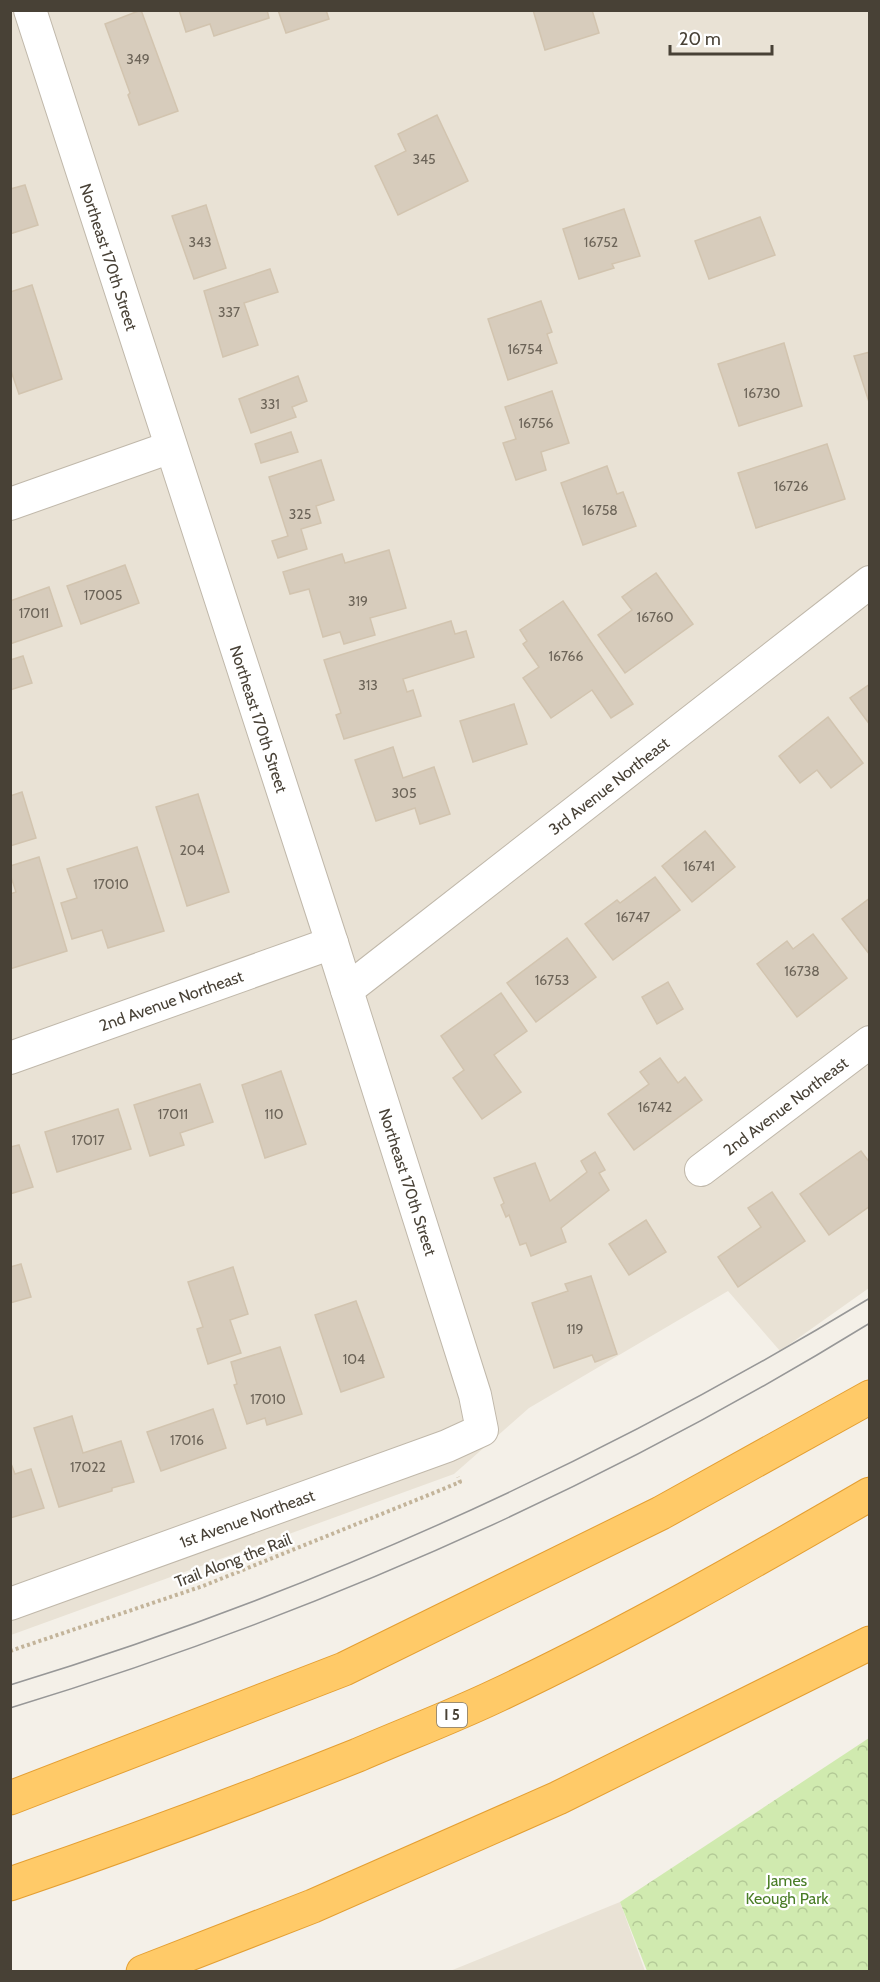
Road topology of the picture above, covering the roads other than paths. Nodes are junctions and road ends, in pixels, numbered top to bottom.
1 (30, 10) edge
2 (171, 447) junction
3 (10, 504) edge
4 (870, 582) edge
5 (332, 944) junction
6 (347, 990) junction
7 (870, 1042) edge
8 (10, 1058) edge
9 (701, 1170) dead end
10 (870, 1397) edge
11 (482, 1430) joint
12 (870, 1494) edge
13 (10, 1604) edge
14 (870, 1642) edge
15 (10, 1798) edge
16 (10, 1884) edge
17 (143, 1971) edge

1 - 2 street, Northeast 170th Street
2 - 3 street
2 - 5 street, Northeast 170th Street
4 - 6 street, 3rd Avenue Northeast
5 - 6 street, Northeast 170th Street
5 - 8 street, 2nd Avenue Northeast
6 - 11 street, Northeast 170th Street
7 - 9 street, 2nd Avenue Northeast
10 - 15 highway
11 - 13 street, 1st Avenue Northeast
12 - 16 highway, I 5
14 - 17 highway

